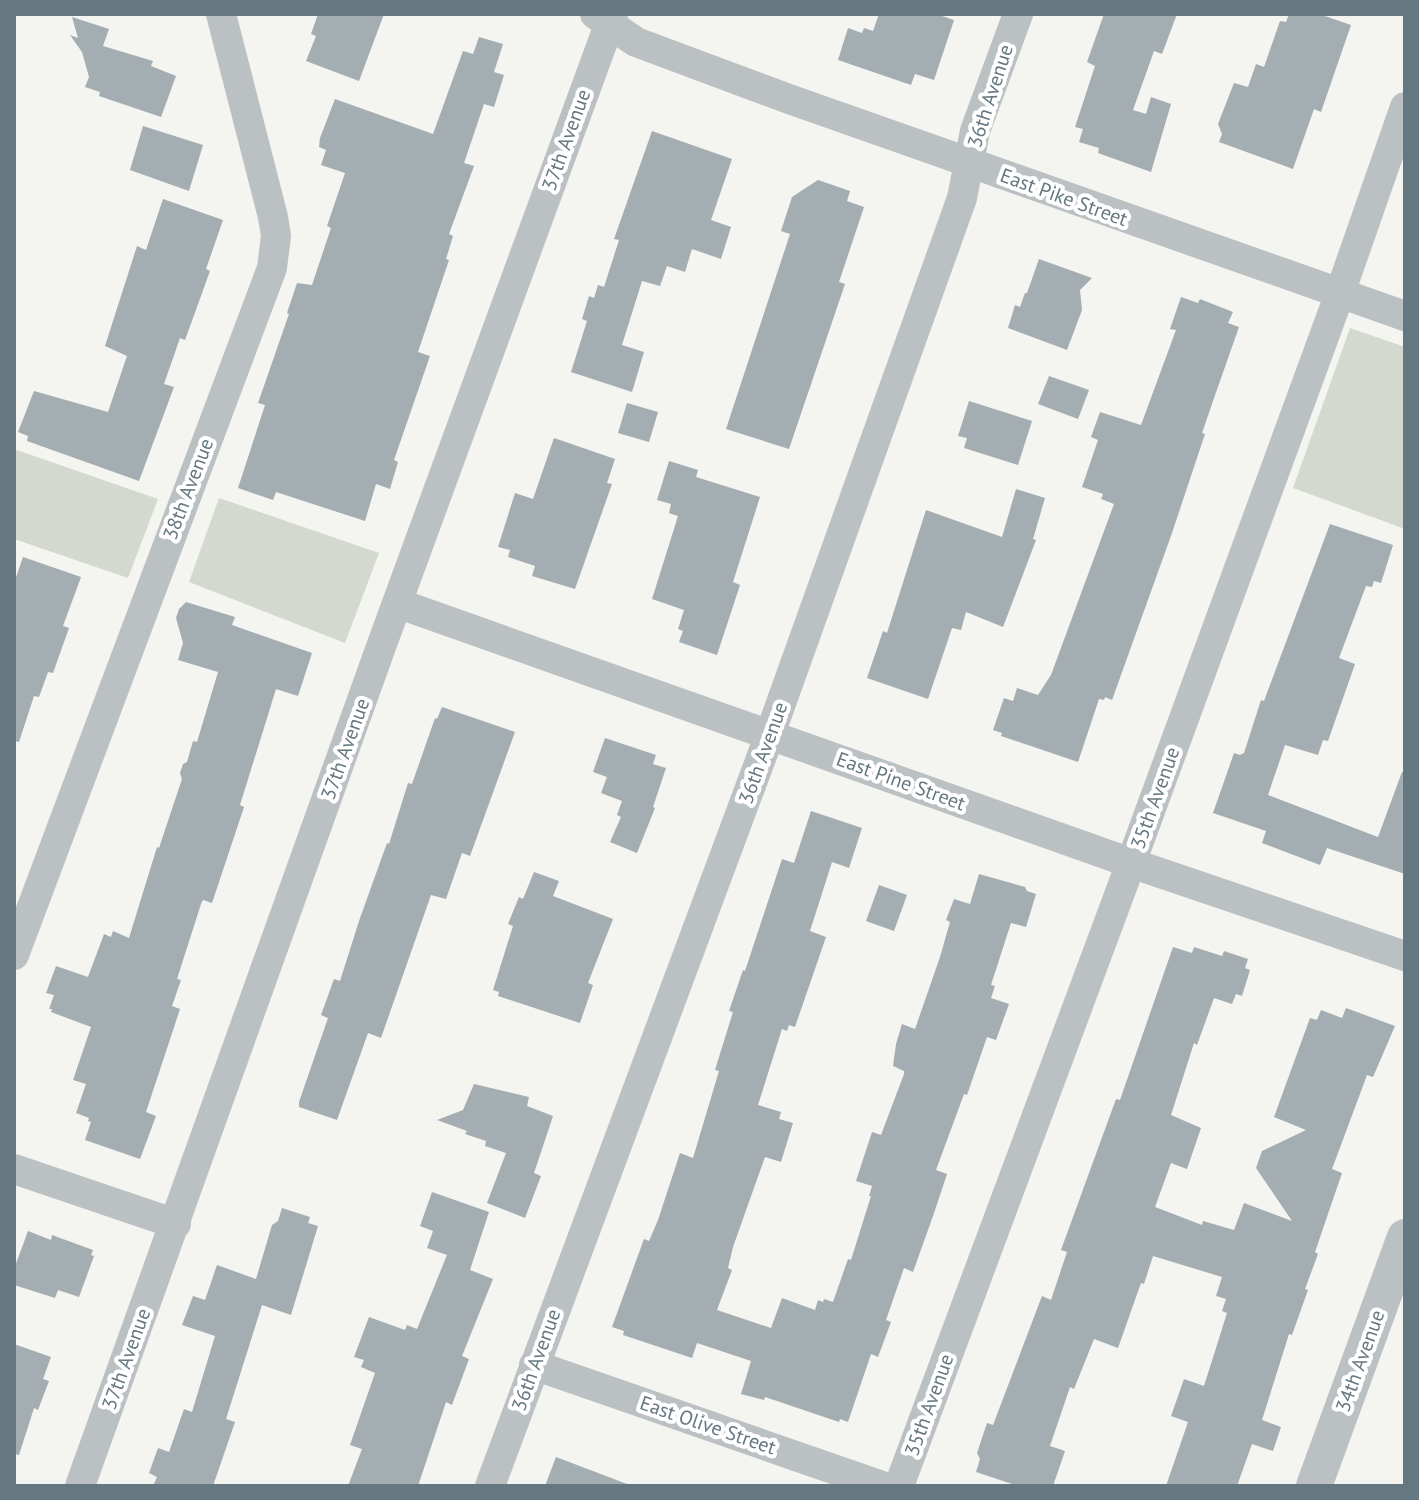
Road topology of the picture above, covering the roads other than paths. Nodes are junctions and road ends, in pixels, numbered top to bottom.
1 (221, 14) edge
2 (1018, 14) edge
3 (605, 17) edge
4 (1405, 107) edge
5 (969, 162) junction
6 (1340, 293) junction
7 (1405, 316) edge
8 (397, 603) junction
9 (770, 734) junction
10 (1131, 863) junction
11 (14, 955) edge
12 (1405, 956) edge
13 (14, 1169) edge
14 (176, 1224) junction
15 (1405, 1237) edge
16 (534, 1365) junction
17 (80, 1486) edge
18 (490, 1486) edge
19 (882, 1486) edge
20 (899, 1486) edge
21 (1314, 1486) edge

1 - 11 street, 38th Avenue
2 - 5 street, 36th Avenue
3 - 5 street, East Pike Street
3 - 8 street, 37th Avenue
4 - 6 street, 35th Avenue
5 - 6 street, East Pike Street
5 - 9 street, 36th Avenue
6 - 7 street, East Pike Street
6 - 10 street, 35th Avenue
8 - 9 street, East Pine Street
8 - 14 street, 37th Avenue
9 - 10 street, East Pine Street
9 - 16 street, 36th Avenue
10 - 12 street, East Pine Street
10 - 20 street, 35th Avenue
13 - 14 street
14 - 17 street, 37th Avenue
15 - 21 street, 34th Avenue
16 - 18 street, 36th Avenue
16 - 19 street, East Olive Street

